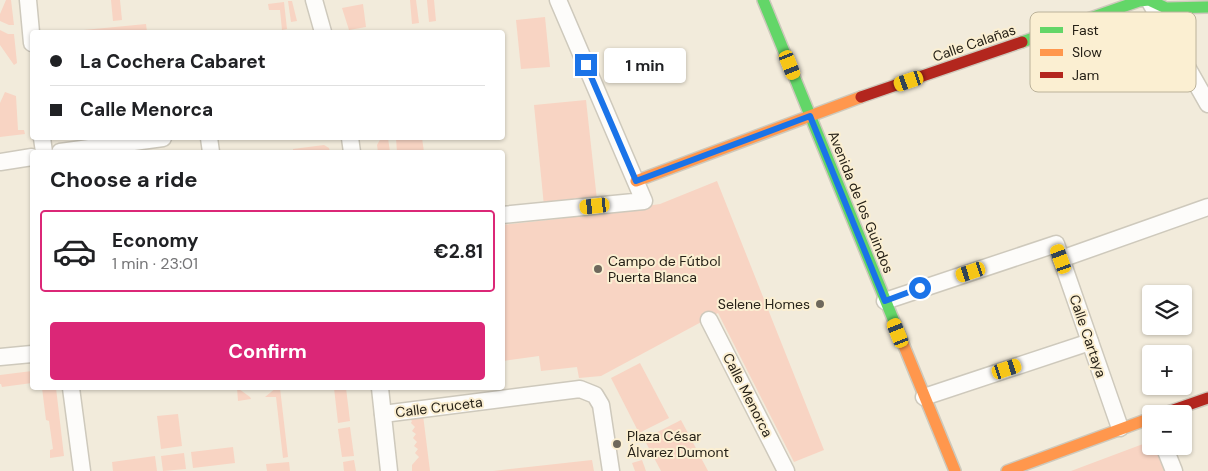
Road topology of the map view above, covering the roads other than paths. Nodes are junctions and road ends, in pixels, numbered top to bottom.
1 (28, 0) edge
2 (314, 0) edge
3 (558, 0) edge
4 (763, 0) edge
5 (1149, 0) edge
6 (1208, 7) edge
7 (1108, 12) edge
8 (1156, 12) edge
9 (31, 30) edge
10 (322, 30) edge
11 (1030, 39) edge
12 (1196, 83) edge
13 (1208, 104) edge
14 (810, 116) junction
15 (148, 140) edge
16 (75, 150) edge
17 (30, 157) edge
18 (0, 162) edge
19 (636, 181) junction
20 (1208, 207) edge
21 (505, 215) edge
22 (1061, 259) junction
23 (885, 301) junction
24 (709, 320) dead end
25 (1090, 342) junction
26 (30, 354) edge
27 (0, 357) edge
28 (71, 390) edge
29 (380, 390) edge
30 (477, 395) edge
31 (924, 397) junction
32 (1208, 398) edge
33 (1188, 405) edge
34 (383, 414) junction
35 (1142, 421) edge
36 (1120, 428) junction
37 (1168, 455) edge
38 (82, 471) edge
39 (389, 471) edge
40 (610, 471) edge
41 (786, 471) edge
42 (955, 471) edge
43 (1007, 471) edge
44 (1174, 471) edge

1 - 9 street
2 - 10 street
3 - 19 street
4 - 14 street, Avenida de los Guindos
5 - 6 street
5 - 7 street, Calle Calañas
5 - 8 street
11 - 14 street, Calle Calañas
12 - 13 street
14 - 19 street, Calle Calañas
14 - 23 street, Avenida de los Guindos
15 - 16 street
17 - 18 street
19 - 21 street
20 - 22 street
22 - 23 street, Calle Cartaya
22 - 25 street, Calle Cartaya
23 - 31 street, Avenida de los Guindos
24 - 41 street, Calle Menorca
25 - 31 street
25 - 36 street, Calle Cartaya
26 - 27 street
28 - 38 street
29 - 34 street
30 - 34 street, Calle Cruceta
30 - 40 street, Calle Cruceta
31 - 42 street, Avenida de los Guindos
32 - 33 street
34 - 39 street
35 - 36 street
36 - 43 street
37 - 44 street

